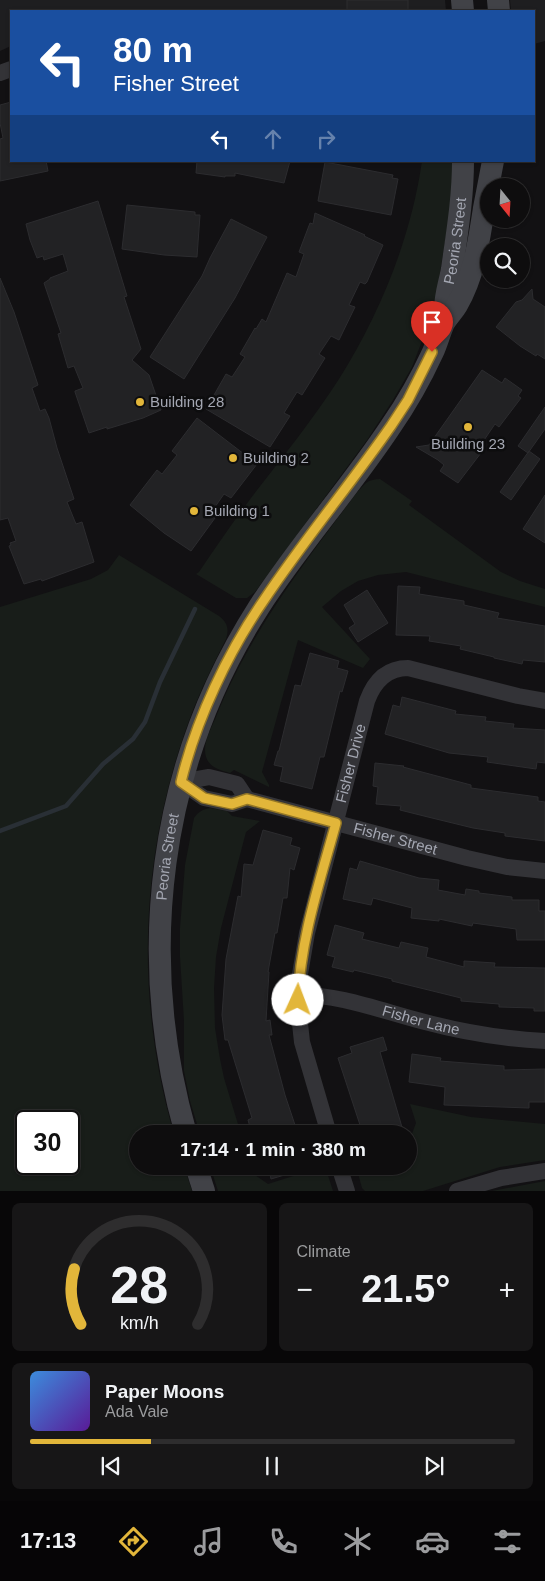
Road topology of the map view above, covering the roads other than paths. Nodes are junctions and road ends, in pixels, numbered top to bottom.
1 (463, 162) edge
2 (493, 162) edge
3 (445, 321) junction
4 (545, 701) edge
5 (181, 782) junction
6 (336, 823) junction
7 (545, 871) edge
8 (298, 995) junction
9 (545, 1041) edge
10 (184, 1125) edge
11 (326, 1125) edge
12 (545, 1171) edge
13 (199, 1175) edge
14 (343, 1175) edge
15 (204, 1191) edge
16 (347, 1191) edge
17 (457, 1191) edge

1 - 3 main road, Peoria Street
2 - 3 main road, Peoria Street
3 - 5 main road, Peoria Street
4 - 6 street, Fisher Drive
5 - 6 street, Fisher Street
5 - 10 main road, Peoria Street
6 - 7 street, Fisher Street
6 - 8 street, Fisher Drive
8 - 9 street, Fisher Lane
8 - 11 street, Fisher Drive
12 - 17 street
13 - 15 main road
14 - 16 street

